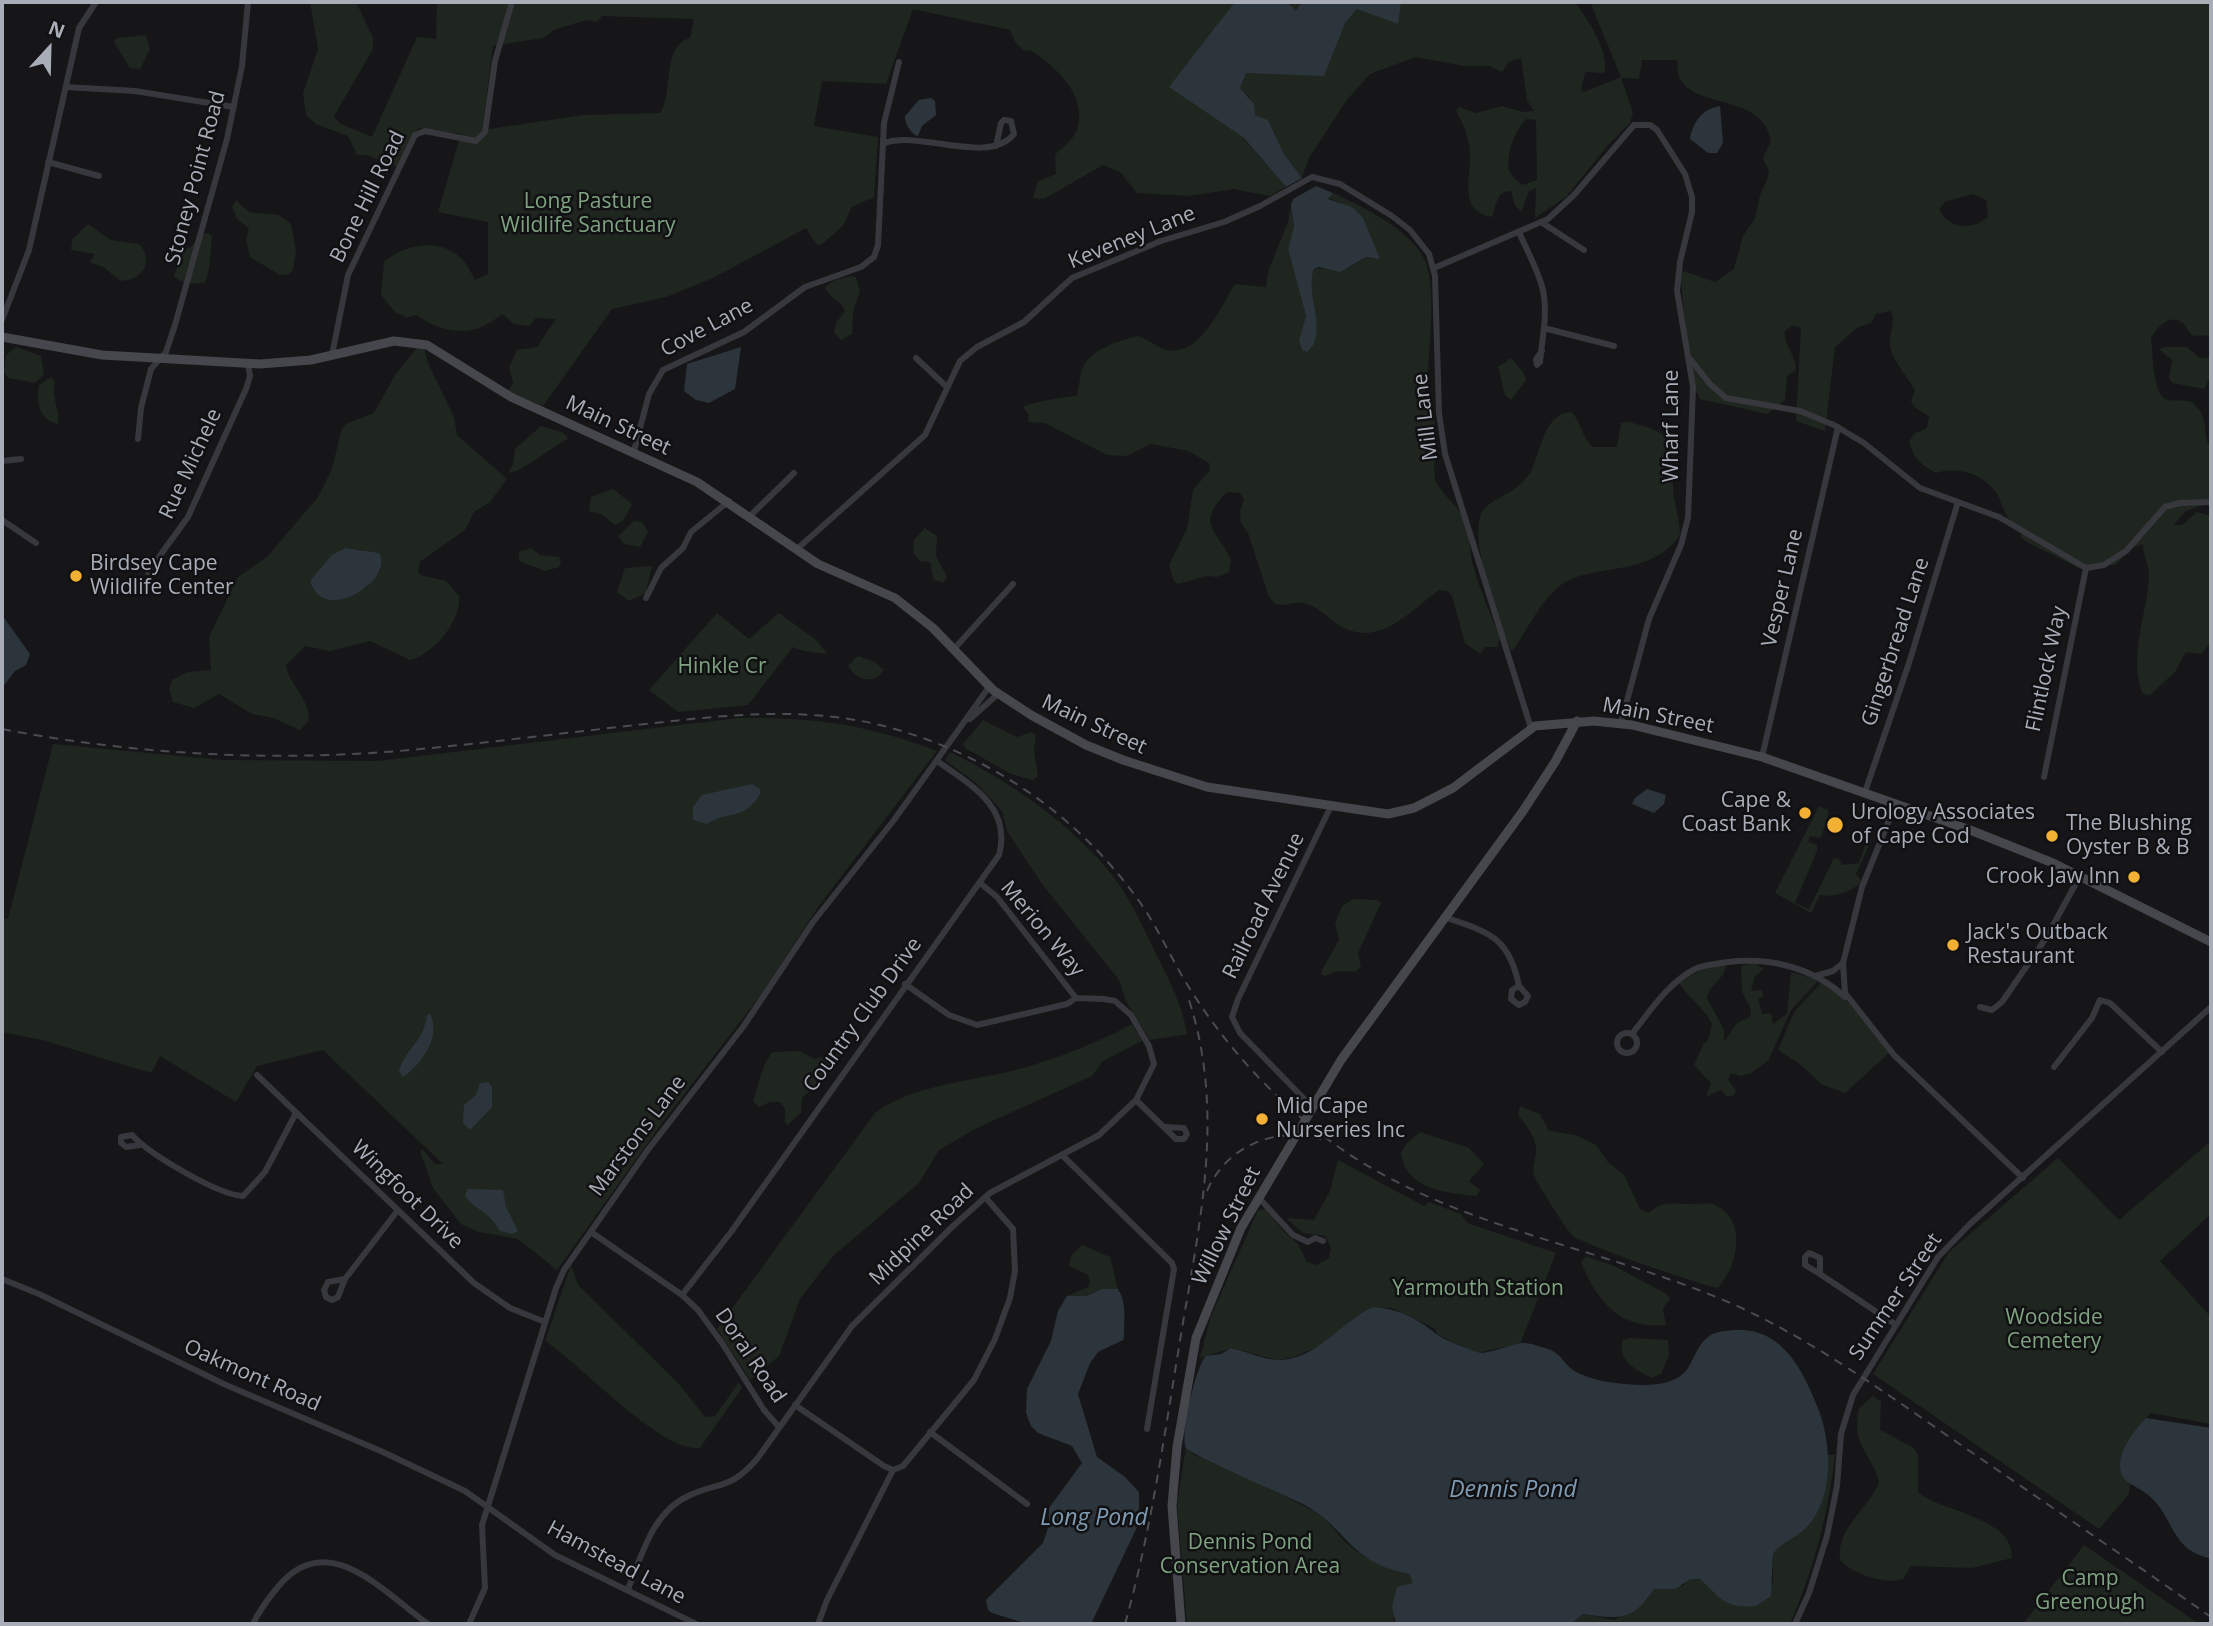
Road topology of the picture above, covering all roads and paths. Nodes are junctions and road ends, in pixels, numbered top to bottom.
1 (96, 2) edge
2 (248, 2) edge
3 (512, 2) edge
4 (900, 62) dead end
5 (66, 87) junction
6 (234, 107) junction
7 (885, 143) junction
8 (996, 146) dead end
9 (48, 162) junction
10 (99, 176) dead end
11 (1295, 186) joint
12 (1541, 222) junction
13 (1519, 232) junction
14 (1584, 250) dead end
15 (1434, 268) junction
16 (2, 320) edge
17 (1544, 328) junction
18 (2, 337) edge
19 (1614, 346) dead end
20 (1542, 351) dead end
21 (332, 355) junction
22 (159, 358) junction
23 (916, 358) dead end
24 (1690, 358) junction
25 (248, 364) junction
26 (1710, 384) junction
27 (947, 387) junction
28 (1693, 387) junction
29 (1838, 427) junction
30 (138, 439) dead end
31 (634, 452) junction
32 (21, 459) dead end
33 (2, 461) edge
34 (794, 473) dead end
35 (729, 502) junction
36 (1958, 502) junction
37 (2211, 502) edge
38 (750, 516) junction
39 (2, 520) edge
40 (36, 543) dead end
41 (797, 549) junction
42 (2086, 568) junction
43 (148, 572) dead end
44 (1013, 584) dead end
45 (646, 598) dead end
46 (953, 650) junction
47 (989, 687) junction
48 (998, 694) junction
49 (1577, 721) junction
50 (1621, 723) junction
51 (963, 725) junction
52 (1531, 728) junction
53 (1762, 757) junction
54 (937, 761) junction
55 (2044, 777) dead end
56 (1866, 792) junction
57 (1896, 803) junction
58 (1331, 806) junction
59 (2080, 876) junction
60 (980, 883) junction
61 (1444, 918) junction
62 (2211, 942) edge
63 (1843, 963) junction
64 (1815, 976) junction
65 (905, 984) junction
66 (1519, 986) dead end
67 (1076, 998) junction
68 (1847, 999) junction
69 (1980, 1007) dead end
70 (2211, 1007) edge
71 (1632, 1034) dead end
72 (2162, 1052) junction
73 (2054, 1067) dead end
74 (257, 1075) dead end
75 (1136, 1100) junction
76 (1312, 1107) junction
77 (296, 1113) junction
78 (1165, 1127) dead end
79 (140, 1145) dead end
80 (1063, 1156) junction
81 (2023, 1178) junction
82 (985, 1197) junction
83 (1258, 1197) junction
84 (398, 1210) junction
85 (591, 1232) junction
86 (1324, 1241) dead end
87 (1820, 1275) dead end
88 (2, 1279) edge
89 (345, 1279) dead end
90 (682, 1295) junction
91 (545, 1322) junction
92 (1896, 1325) junction
93 (795, 1405) junction
94 (779, 1427) junction
95 (1147, 1429) dead end
96 (930, 1432) junction
97 (893, 1470) junction
98 (1027, 1504) dead end
99 (488, 1505) junction
100 (628, 1589) junction
101 (253, 1624) edge
102 (429, 1624) edge
103 (469, 1624) edge
104 (696, 1624) edge
105 (818, 1624) edge
106 (1181, 1624) edge
107 (1795, 1624) edge

1 - 5 street
2 - 6 street, Stoney Point Road
3 - 21 street, Bone Hill Road
4 - 7 street
5 - 6 street
5 - 9 street
6 - 22 street, Stoney Point Road
7 - 8 street
7 - 31 street, Cove Lane
9 - 10 street
9 - 16 street
11 - 15 street, Mill Lane
11 - 27 street, Keveney Lane
12 - 13 street
12 - 14 street
12 - 24 street, Wharf Lane
13 - 15 street
13 - 17 street
15 - 52 street, Mill Lane
17 - 19 street
17 - 20 street
18 - 22 main road, Main Street
21 - 25 main road, Main Street
21 - 31 main road, Main Street
22 - 25 main road, Main Street
22 - 30 street, Stoney Point Road
23 - 27 street
24 - 26 street
24 - 28 street, Wharf Lane
25 - 43 street, Rue Michele
26 - 28 street
26 - 29 street
27 - 41 street, Keveney Lane
28 - 50 street, Wharf Lane
29 - 36 street
29 - 53 street, Vesper Lane
31 - 35 main road, Main Street
32 - 33 street
34 - 38 street
35 - 38 main road, Main Street
35 - 45 street
36 - 42 street
36 - 56 street, Gingerbread Lane
37 - 42 street
38 - 41 main road, Main Street
39 - 40 street
41 - 46 main road, Main Street
42 - 55 street, Flintlock Way
44 - 46 street
46 - 47 main road, Main Street
47 - 48 main road, Main Street
47 - 51 street, Marstons Lane
48 - 51 street, Marstons Lane
48 - 58 main road, Main Street
49 - 50 main road, Main Street
49 - 52 main road, Main Street
49 - 61 main road, Willow Street
50 - 53 main road, Main Street
51 - 54 street, Marstons Lane
52 - 58 main road, Main Street
53 - 56 main road, Main Street
54 - 60 street, Country Club Drive
54 - 85 street, Marstons Lane
56 - 57 main road, Main Street
57 - 59 main road, Main Street
57 - 63 street
58 - 76 street, Railroad Avenue
59 - 62 main road, Main Street
59 - 69 street
60 - 65 street, Country Club Drive
60 - 67 street, Merion Way
61 - 66 street
61 - 76 main road, Willow Street
63 - 64 street
63 - 68 street
64 - 68 street
64 - 71 street
65 - 67 street, Midpine Road
65 - 90 street, Country Club Drive
67 - 75 street, Midpine Road
68 - 81 street
70 - 72 street, Summer Street
72 - 73 street
72 - 81 street, Summer Street
74 - 77 street, Wingfoot Drive
75 - 78 street
75 - 80 street, Midpine Road
76 - 83 main road, Willow Street
77 - 79 street
77 - 84 street, Wingfoot Drive
80 - 82 street, Midpine Road
80 - 95 street
81 - 92 street, Summer Street
82 - 93 street, Midpine Road
82 - 96 street
83 - 86 street
83 - 106 main road, Willow Street
84 - 89 street
84 - 91 street, Wingfoot Drive
85 - 90 street, Doral Road
85 - 91 street, Marstons Lane
87 - 92 street
88 - 99 street, Oakmont Road
90 - 94 street, Doral Road
91 - 99 street, Marstons Lane
92 - 107 street, Summer Street
93 - 94 street, Midpine Road
93 - 97 street
94 - 100 street, Midpine Road
96 - 97 street
96 - 98 street
97 - 105 street
99 - 100 street, Hamstead Lane
99 - 103 street, Marstons Lane
100 - 104 street, Hamstead Lane
101 - 102 street

